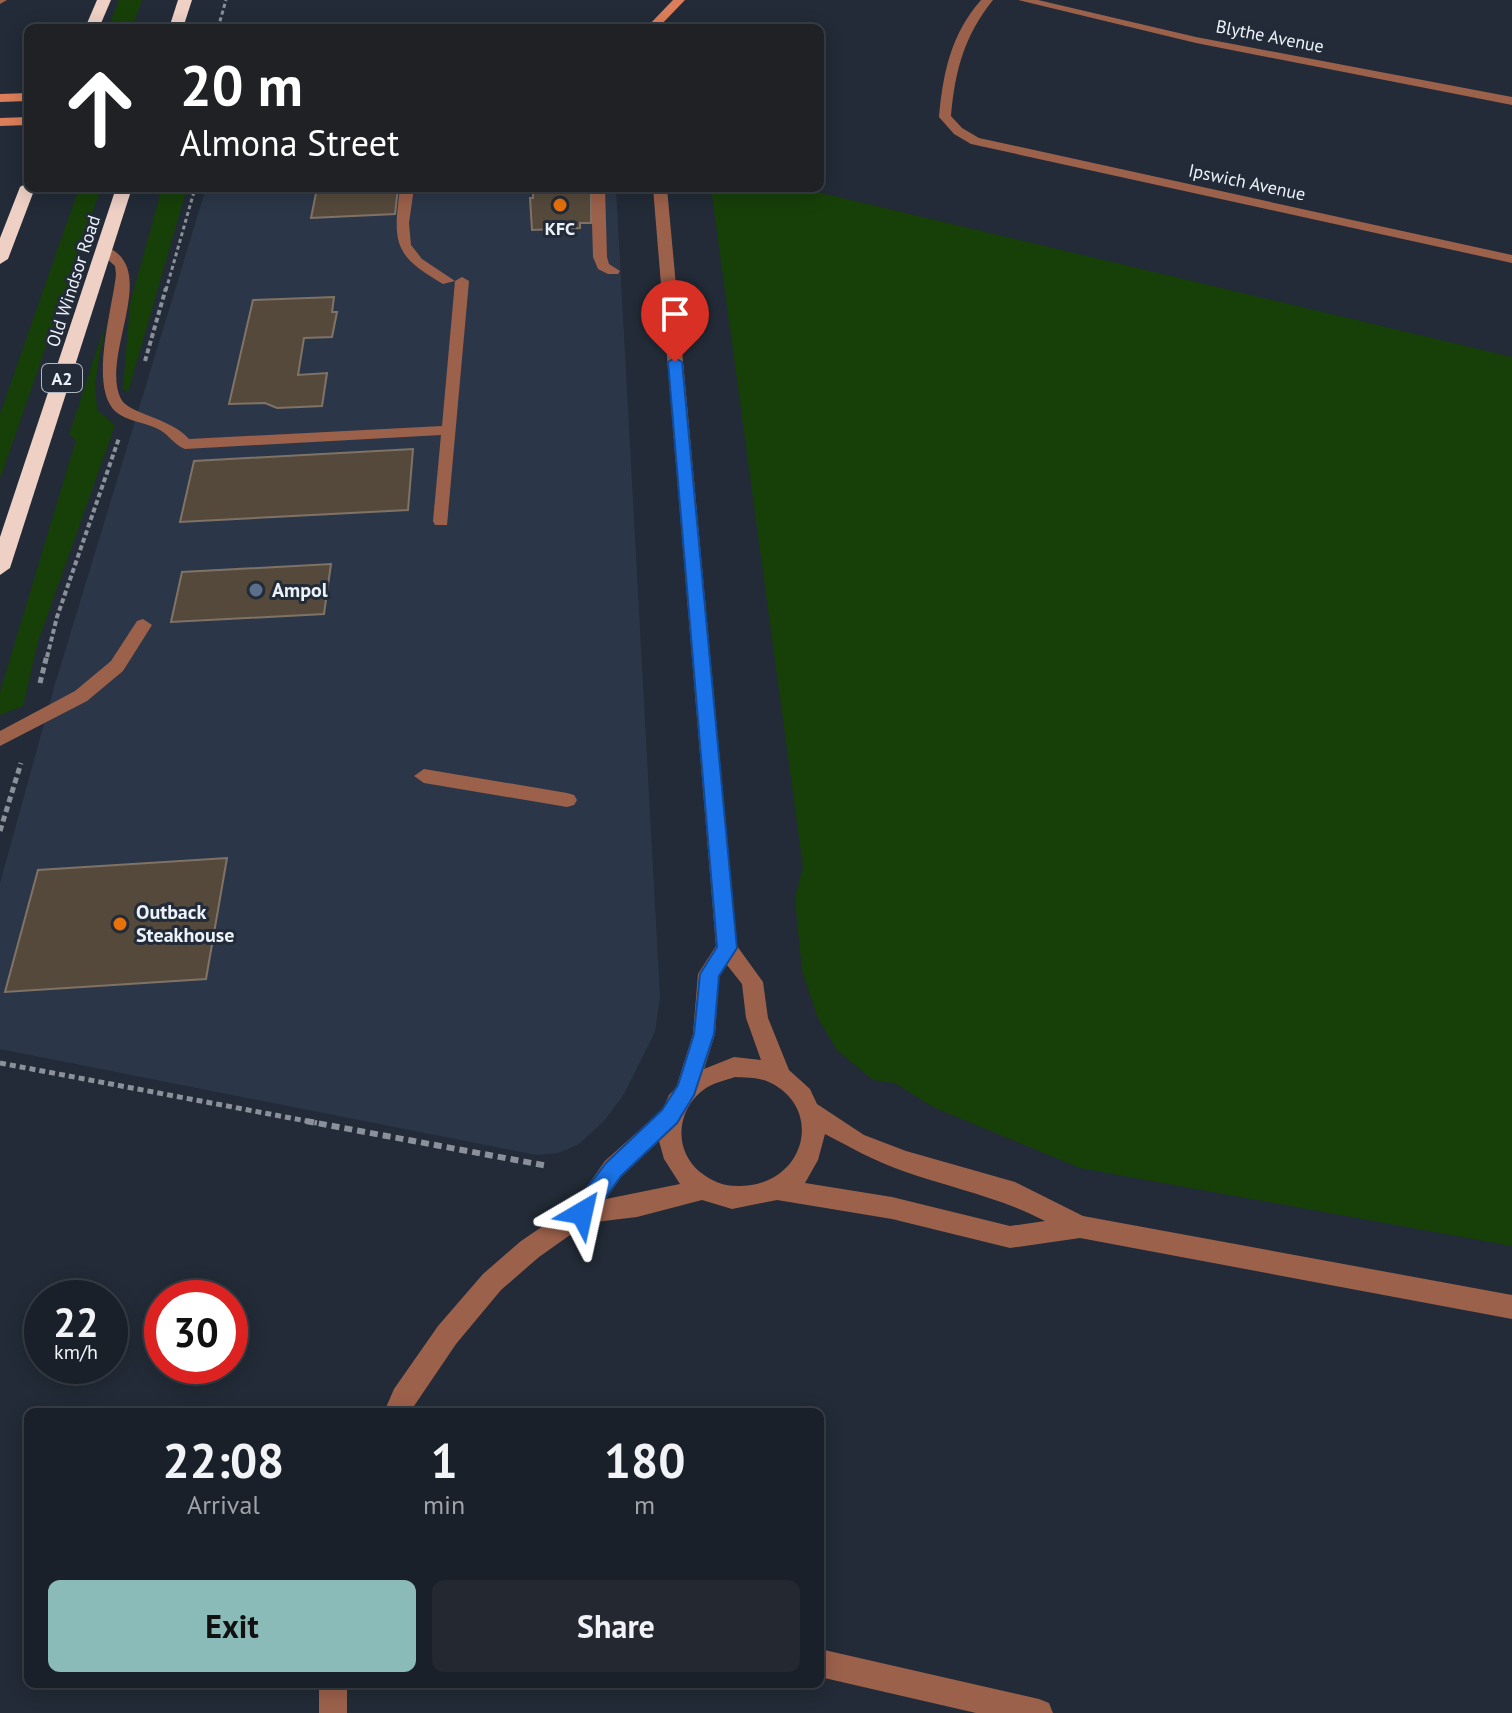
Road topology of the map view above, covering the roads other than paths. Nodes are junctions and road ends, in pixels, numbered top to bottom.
1 (104, 0) edge
2 (185, 0) edge
3 (679, 0) edge
4 (987, 0) edge
5 (1024, 0) edge
6 (94, 24) edge
7 (179, 24) edge
8 (656, 24) edge
9 (24, 97) edge
10 (0, 98) edge
11 (1512, 101) edge
12 (24, 121) edge
13 (0, 122) edge
14 (26, 192) edge
15 (123, 192) edge
16 (407, 192) edge
17 (598, 192) edge
18 (660, 192) edge
19 (104, 250) junction
20 (0, 259) edge
21 (1512, 259) edge
22 (613, 271) dead end
23 (449, 430) junction
24 (441, 521) dead end
25 (0, 568) edge
26 (143, 625) dead end
27 (0, 739) edge
28 (424, 776) dead end
29 (567, 800) dead end
30 (727, 948) junction
31 (781, 1077) junction
32 (687, 1088) junction
33 (810, 1111) junction
34 (670, 1117) junction
35 (704, 1189) junction
36 (778, 1189) junction
37 (582, 1213) junction
38 (1080, 1227) junction
39 (1512, 1307) edge
40 (399, 1408) edge
41 (824, 1664) edge
42 (333, 1688) edge
43 (333, 1713) edge
44 (1039, 1713) edge

1 - 6 highway
2 - 7 highway
3 - 8 street
4 - 21 street, Ipswich Avenue
5 - 11 street, Blythe Avenue
9 - 10 street
12 - 13 street
14 - 20 highway
15 - 19 highway, Old Windsor Road / A2
16 - 23 street
17 - 22 street
18 - 30 street
19 - 23 street
19 - 25 highway, Old Windsor Road / A2
23 - 24 street
26 - 27 street
28 - 29 street
30 - 31 street
30 - 32 street
31 - 32 street
31 - 33 street
32 - 34 street
33 - 36 street
33 - 38 street
34 - 35 street
34 - 37 street
35 - 36 street
35 - 37 street
36 - 38 street
37 - 40 street
38 - 39 street
41 - 44 street
42 - 43 street

